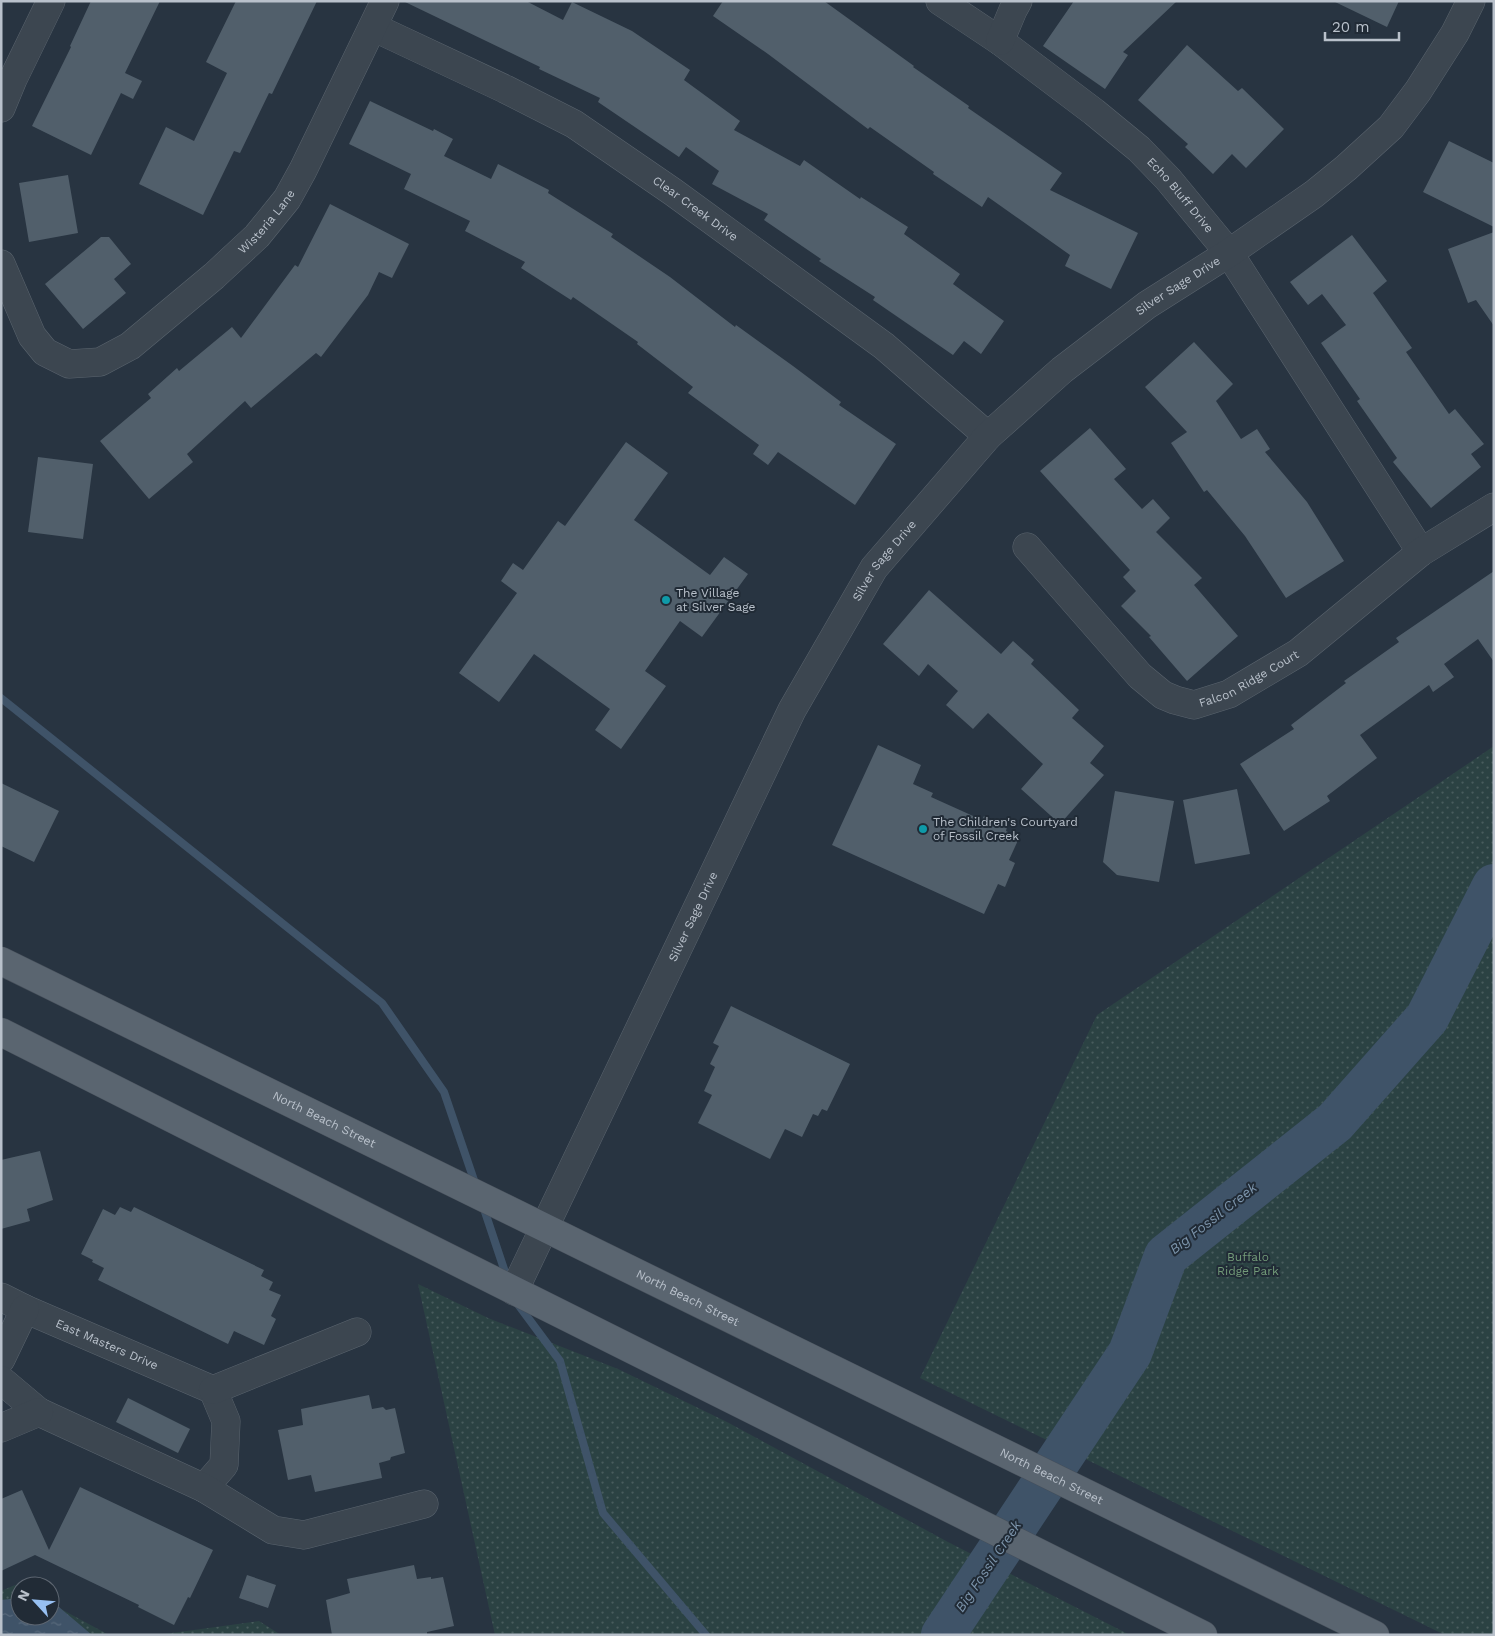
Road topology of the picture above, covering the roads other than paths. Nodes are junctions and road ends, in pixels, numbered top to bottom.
1 (51, 1) edge
2 (385, 1) edge
3 (940, 1) edge
4 (1018, 1) edge
5 (1471, 1) edge
6 (373, 26) junction
7 (1000, 40) junction
8 (1, 108) edge
9 (1229, 253) junction
10 (1, 264) edge
11 (988, 436) junction
12 (1494, 507) edge
13 (1027, 547) dead end
14 (1421, 552) junction
15 (1, 961) edge
16 (1, 1032) edge
17 (544, 1227) junction
18 (514, 1291) junction
19 (1, 1297) edge
20 (26, 1309) junction
21 (357, 1332) dead end
22 (1, 1359) edge
23 (1, 1380) edge
24 (213, 1390) junction
25 (40, 1412) junction
26 (1, 1428) edge
27 (204, 1488) junction
28 (424, 1504) dead end
29 (1203, 1635) edge
30 (1375, 1635) edge

1 - 8 street
2 - 6 street, Wisteria Lane
3 - 7 street, Echo Bluff Drive
4 - 7 street
5 - 9 street, Silver Sage Drive
6 - 10 street, Wisteria Lane
6 - 11 street, Clear Creek Drive
7 - 9 street, Echo Bluff Drive
9 - 11 street, Silver Sage Drive
9 - 14 street, Echo Bluff Drive
11 - 17 street, Silver Sage Drive
12 - 14 street, Falcon Ridge Court
13 - 14 street, Falcon Ridge Court
15 - 17 main road, North Beach Street
16 - 18 main road
17 - 18 street, Silver Sage Drive
17 - 30 main road, North Beach Street
18 - 29 main road
19 - 20 street, East Masters Drive
20 - 22 street
20 - 24 street, East Masters Drive
21 - 24 street
23 - 25 street
24 - 27 street
25 - 26 street
25 - 27 street
27 - 28 street

